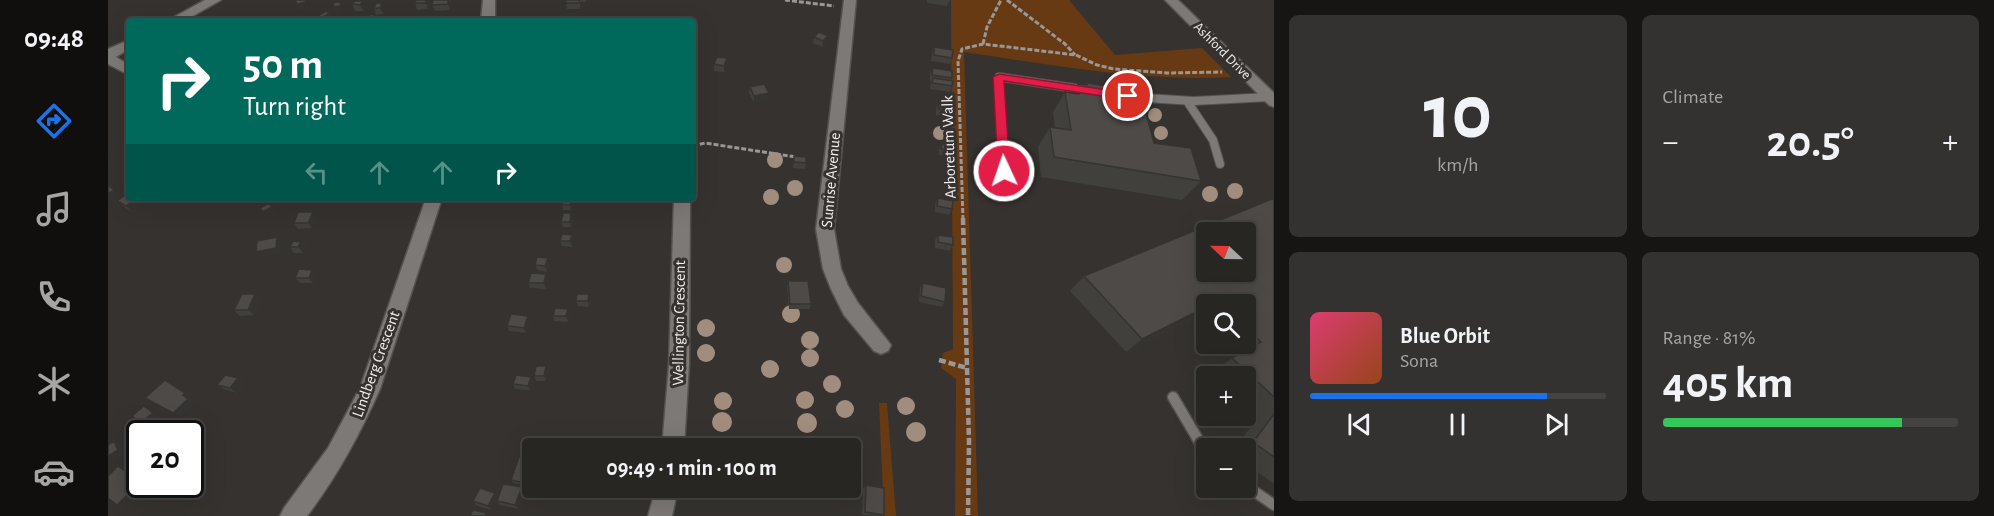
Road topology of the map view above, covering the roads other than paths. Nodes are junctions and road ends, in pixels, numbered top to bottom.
1 (215, 0) edge
2 (489, 0) edge
3 (1170, 0) edge
4 (850, 4) edge
5 (180, 18) edge
6 (488, 18) edge
7 (126, 46) edge
8 (108, 57) edge
9 (126, 69) edge
10 (1093, 91) edge
11 (1116, 95) edge
12 (1272, 99) edge
13 (1187, 100) junction
14 (1220, 164) dead end
15 (1004, 171) dead end
16 (433, 201) edge
17 (682, 201) edge
18 (881, 345) dead end
19 (1173, 397) dead end
20 (674, 438) edge
21 (1197, 438) edge
22 (1256, 493) edge
23 (664, 498) edge
24 (1274, 505) edge
25 (292, 516) edge
26 (660, 516) edge

1 - 5 street
2 - 6 street
3 - 12 street, Ashford Drive
4 - 18 street, Sunrise Avenue
7 - 8 street
8 - 9 street
10 - 15 lane
11 - 13 lane
12 - 13 lane
13 - 14 lane
16 - 25 street, Lindberg Crescent
17 - 20 street, Wellington Crescent
19 - 21 lane
22 - 24 lane
23 - 26 street

